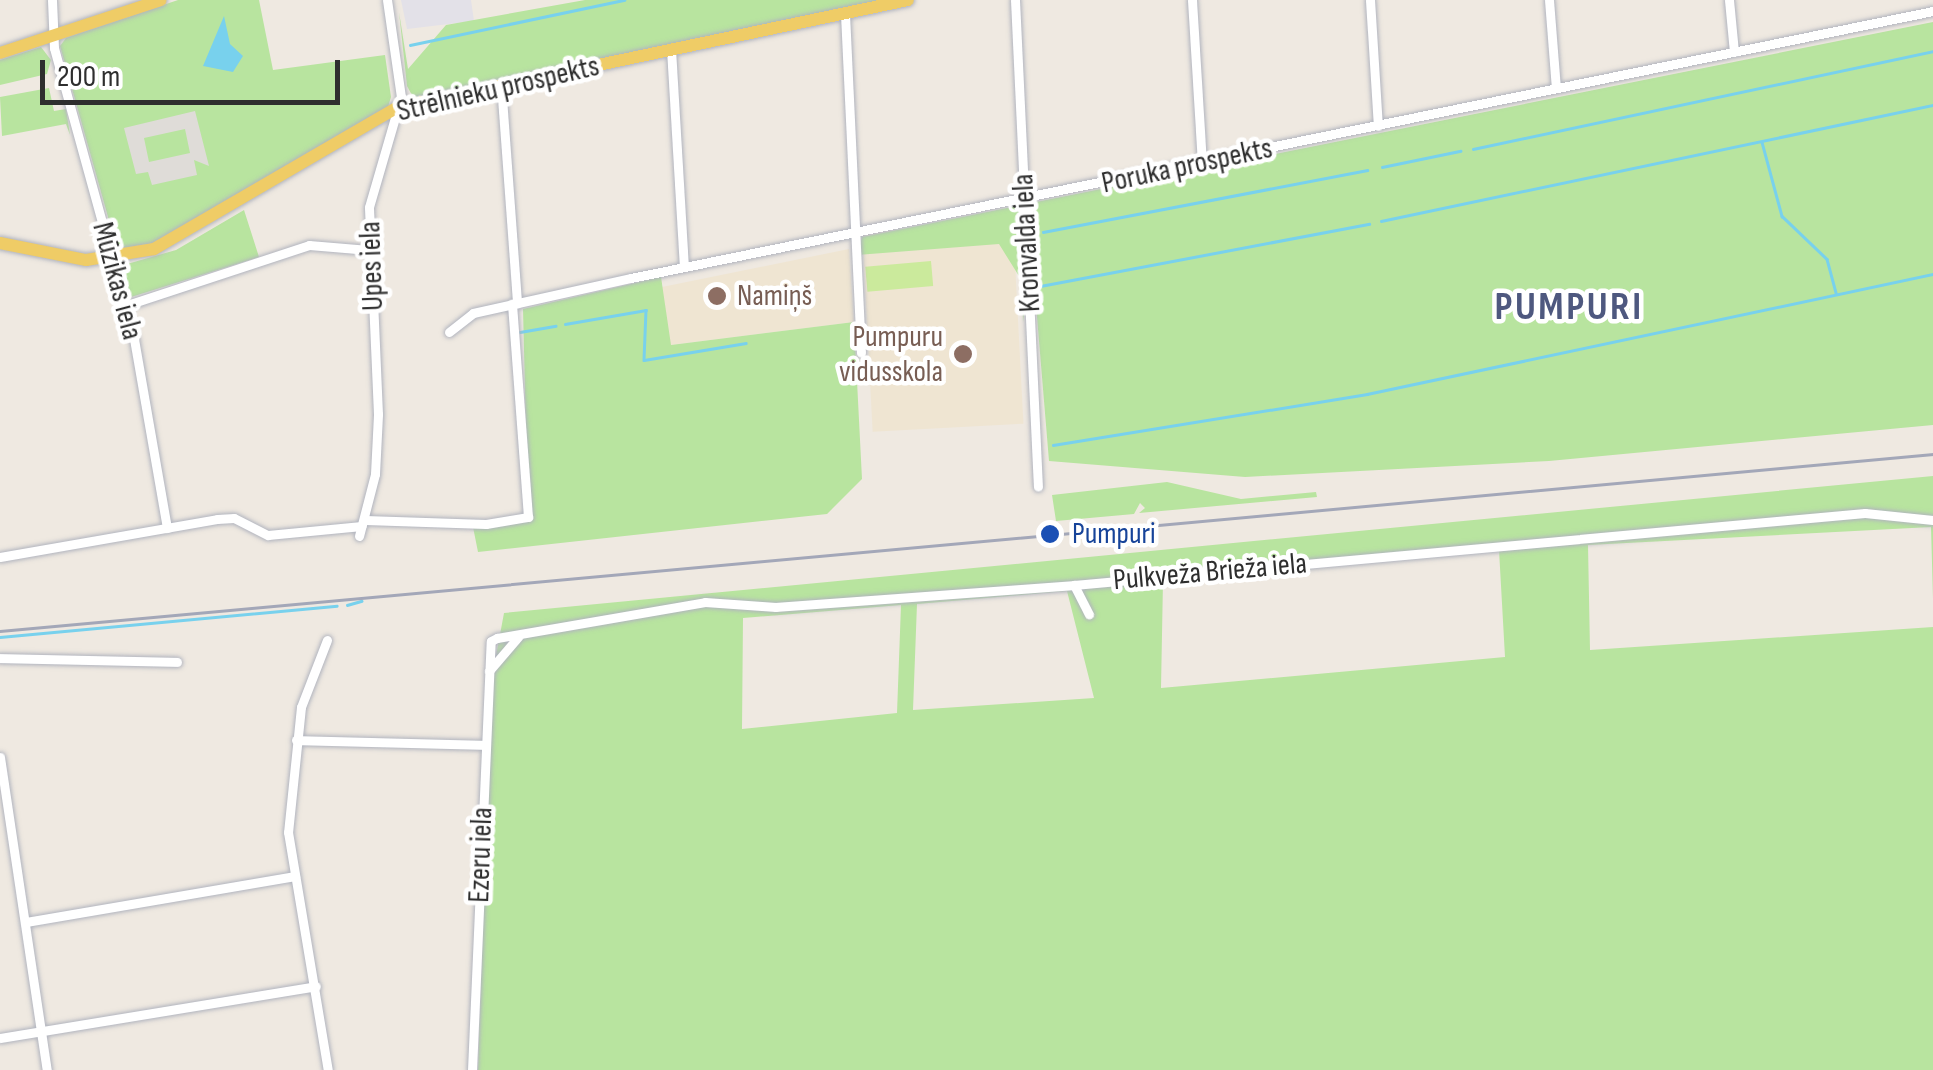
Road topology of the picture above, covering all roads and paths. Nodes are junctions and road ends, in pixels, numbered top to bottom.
1 (52, 0) edge
2 (161, 0) edge
3 (387, 0) edge
4 (908, 0) edge
5 (1015, 0) edge
6 (1192, 0) edge
7 (1370, 0) edge
8 (1549, 0) edge
9 (1729, 0) edge
10 (1916, 0) edge
11 (1933, 12) edge
12 (845, 14) junction
13 (1918, 15) junction
14 (52, 36) junction
15 (672, 49) junction
16 (1734, 52) junction
17 (0, 53) edge
18 (500, 84) junction
19 (1556, 88) junction
20 (398, 107) junction
21 (1378, 126) junction
22 (1202, 163) junction
23 (1025, 199) junction
24 (851, 234) junction
25 (0, 242) edge
26 (369, 250) junction
27 (111, 258) junction
28 (684, 267) junction
29 (515, 304) junction
30 (124, 306) junction
31 (449, 332) dead end
32 (861, 353) dead end
33 (1038, 486) dead end
34 (1933, 520) edge
35 (362, 527) junction
36 (167, 528) junction
37 (0, 557) edge
38 (1074, 584) junction
39 (1089, 614) dead end
40 (520, 635) junction
41 (327, 640) dead end
42 (491, 641) joint
43 (0, 658) edge
44 (177, 662) dead end
45 (489, 670) junction
46 (296, 740) junction
47 (486, 745) junction
48 (0, 757) edge
49 (295, 876) junction
50 (26, 922) junction
51 (316, 986) junction
52 (42, 1031) junction
53 (0, 1038) edge
54 (47, 1070) edge
55 (328, 1070) edge
56 (472, 1070) edge

1 - 14 street, Mūzikas iela
2 - 14 main road
3 - 20 street, Upes iela
4 - 12 main road, Strēlnieku prospekts
5 - 23 street, Kronvalda iela
6 - 22 street
7 - 21 street
8 - 19 street
9 - 16 street
10 - 13 street
11 - 13 street, Poruka prospekts
12 - 15 main road, Strēlnieku prospekts
12 - 24 street
13 - 16 street, Poruka prospekts
14 - 17 main road
14 - 27 street, Mūzikas iela
15 - 18 main road, Strēlnieku prospekts
15 - 28 street
16 - 19 street, Poruka prospekts
18 - 20 main road, Strēlnieku prospekts
18 - 29 street
19 - 21 street, Poruka prospekts
20 - 26 street, Upes iela
20 - 27 main road, Strēlnieku prospekts
21 - 22 street, Poruka prospekts
22 - 23 street, Poruka prospekts
23 - 24 street, Poruka prospekts
23 - 33 street, Kronvalda iela
24 - 28 street, Poruka prospekts
24 - 32 street
25 - 27 main road, Strēlnieku prospekts
26 - 30 street
26 - 35 street, Upes iela
27 - 30 street, Mūzikas iela
28 - 29 street, Poruka prospekts
29 - 31 street, Poruka prospekts
29 - 35 street
30 - 36 street, Mūzikas iela
34 - 38 street, Pulkveža Brieža iela
35 - 36 street
36 - 37 street
38 - 39 street
38 - 40 street, Pulkveža Brieža iela
40 - 42 street, Pulkveža Brieža iela
40 - 45 street
41 - 46 street
42 - 45 street, Ezeru iela
43 - 44 street
45 - 47 street, Ezeru iela
46 - 47 street
46 - 49 street
47 - 56 street, Ezeru iela
48 - 50 street
49 - 50 street
49 - 51 street
50 - 52 street
51 - 52 street
51 - 55 street
52 - 53 street
52 - 54 street

